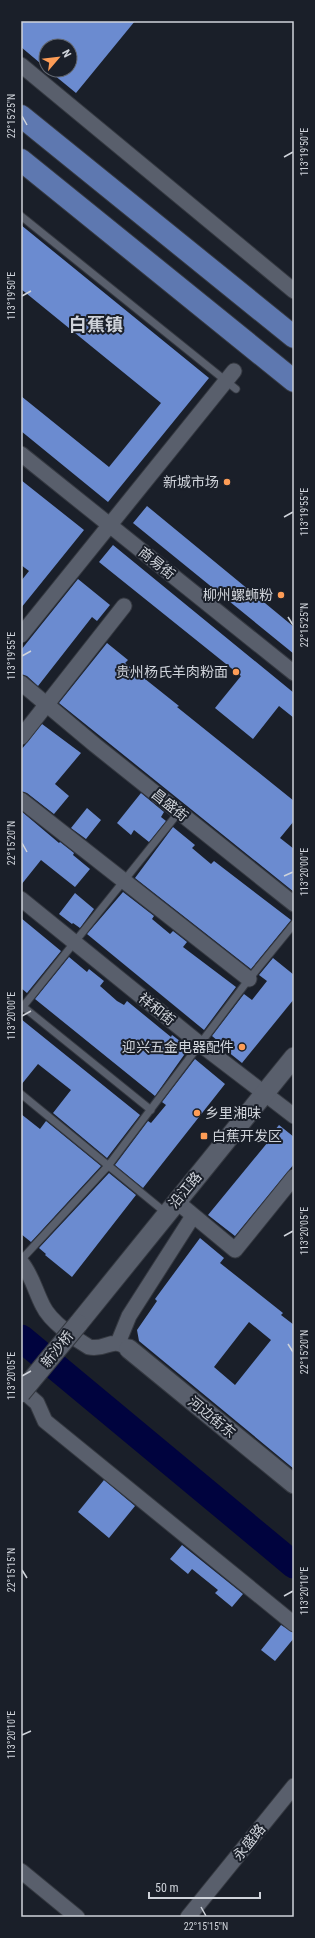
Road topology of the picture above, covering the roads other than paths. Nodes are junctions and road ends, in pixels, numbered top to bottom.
1 (21, 65) edge
2 (21, 116) edge
3 (21, 160) edge
4 (21, 216) edge
5 (294, 292) edge
6 (294, 337) edge
7 (234, 371) dead end
8 (294, 381) edge
9 (236, 389) dead end
10 (21, 454) edge
11 (109, 525) junction
12 (124, 606) dead end
13 (21, 635) edge
14 (294, 673) edge
15 (21, 683) edge
16 (46, 704) junction
17 (21, 737) edge
18 (21, 800) edge
19 (179, 812) junction
20 (124, 882) junction
21 (21, 900) edge
22 (294, 904) edge
23 (294, 924) edge
24 (74, 942) junction
25 (249, 979) junction
26 (22, 1007) edge
27 (200, 1044) junction
28 (294, 1057) edge
29 (265, 1093) junction
30 (21, 1094) edge
31 (151, 1110) junction
32 (294, 1116) edge
33 (108, 1166) junction
34 (294, 1177) edge
35 (171, 1207) junction
36 (193, 1216) junction
37 (21, 1261) edge
38 (78, 1324) joint
39 (124, 1346) junction
40 (21, 1389) edge
41 (21, 1393) edge
42 (294, 1484) edge
43 (294, 1624) edge
44 (294, 1786) edge
45 (21, 1871) edge
46 (77, 1917) edge
47 (188, 1917) edge

1 - 5 street
2 - 6 highway
3 - 8 highway
4 - 9 lane
7 - 11 street
10 - 11 street, 商易街
11 - 13 street
11 - 14 street, 商易街
12 - 16 street
15 - 16 street, 昌盛街
16 - 17 street
16 - 19 street, 昌盛街
18 - 20 street
19 - 20 lane
19 - 22 street, 昌盛街
20 - 24 lane
20 - 25 street
21 - 24 street, 祥和街
23 - 25 lane
24 - 26 lane
24 - 27 street, 祥和街
25 - 27 lane
26 - 31 lane
27 - 29 street, 祥和街
27 - 31 lane
28 - 29 street, 沿江路
29 - 32 street, 祥和街
29 - 35 street, 沿江路
30 - 33 lane
31 - 33 lane
33 - 35 lane
33 - 37 lane
34 - 36 street
35 - 36 street
35 - 38 street, 沿江路
36 - 39 street
37 - 39 street
38 - 41 street, 新沙桥, bridge
39 - 42 street, 河边街东
40 - 43 street
44 - 47 street, 永盛路
45 - 46 street

